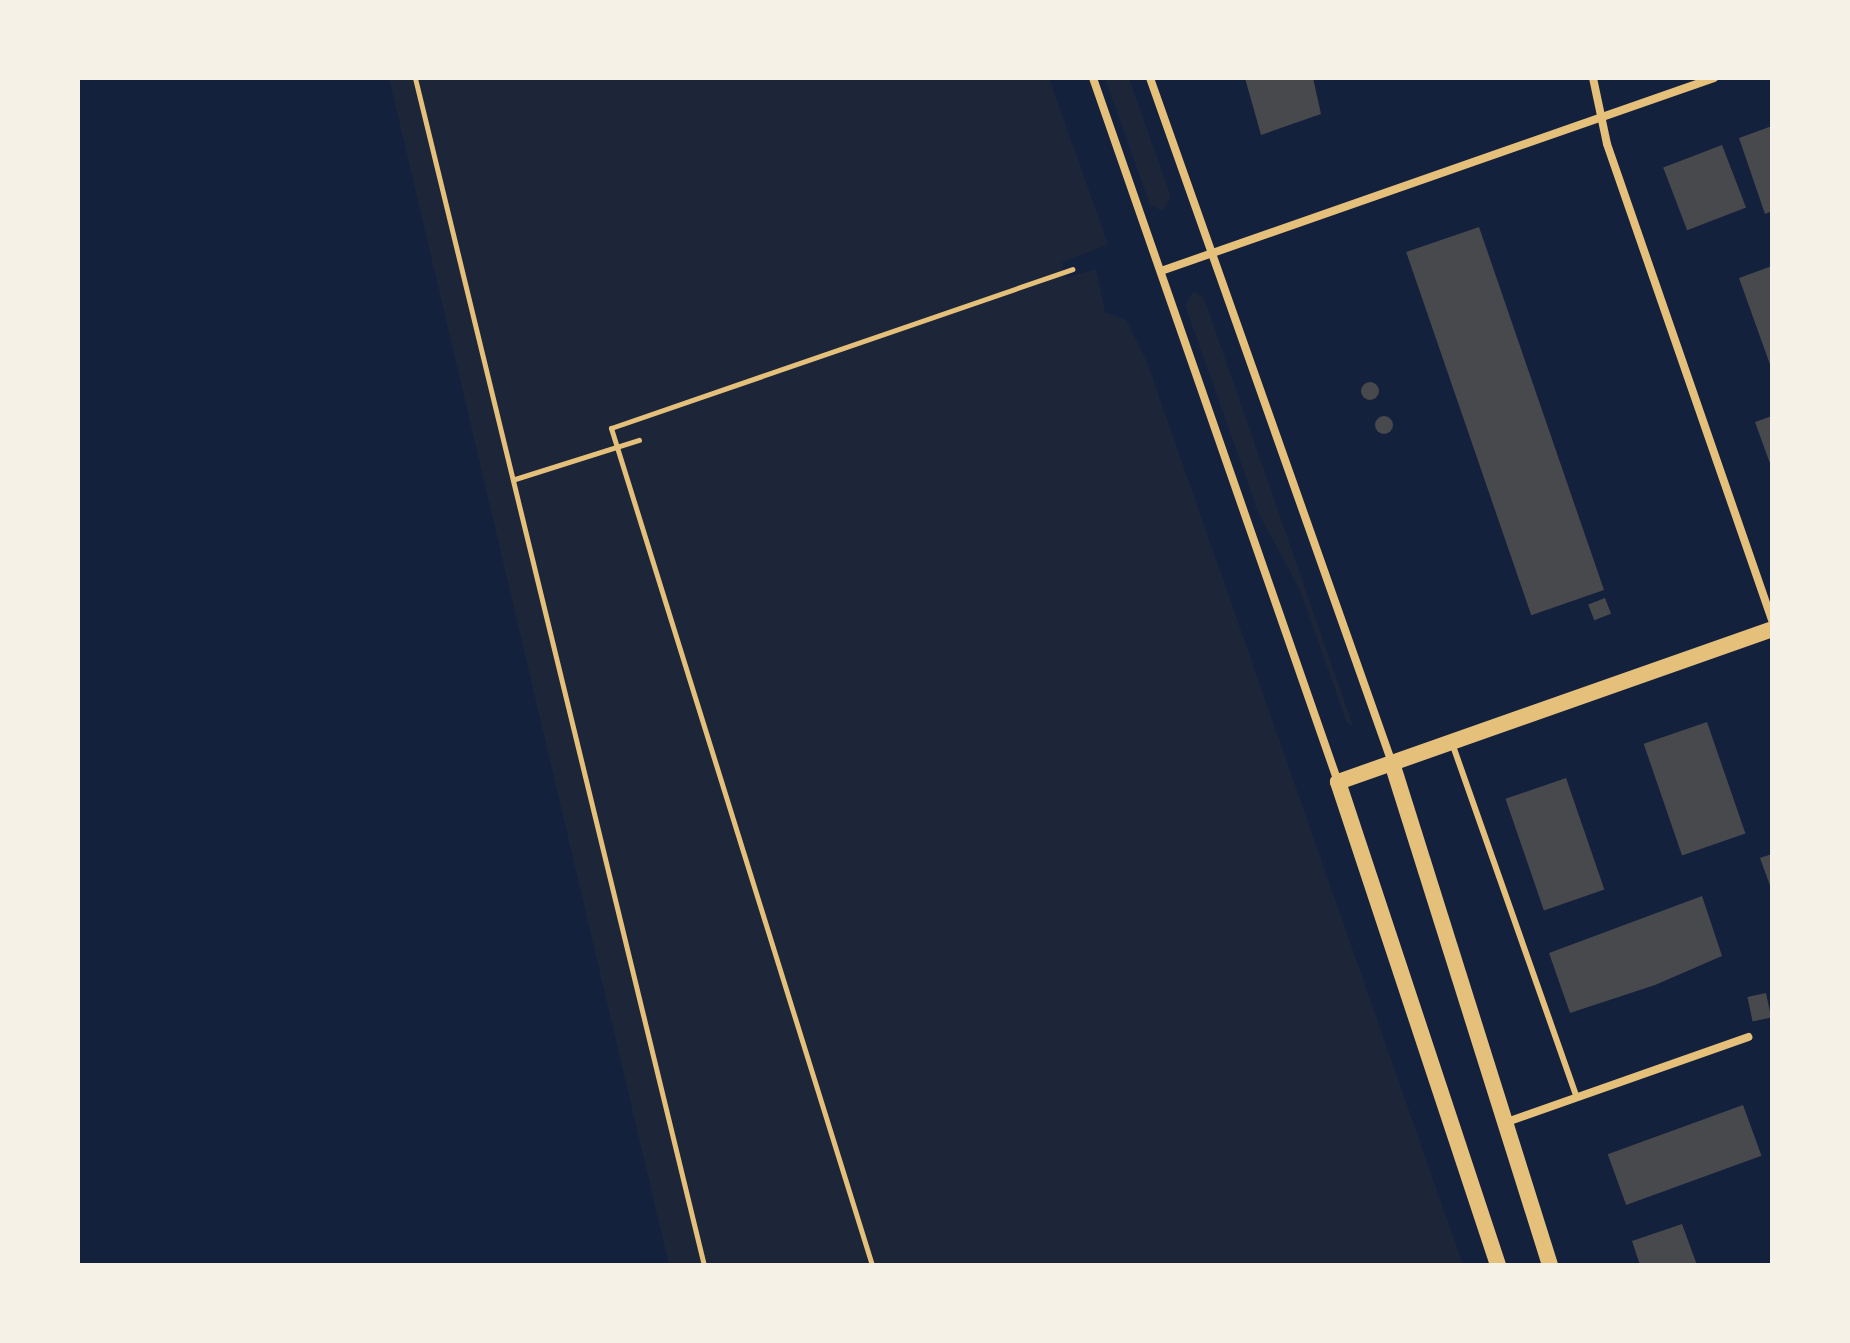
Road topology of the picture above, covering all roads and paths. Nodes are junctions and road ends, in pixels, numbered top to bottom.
1 (415, 78) edge
2 (1093, 78) edge
3 (1150, 78) edge
4 (1593, 78) edge
5 (1714, 78) edge
6 (1602, 117) junction
7 (1213, 255) junction
8 (1072, 269) dead end
9 (1161, 271) junction
10 (639, 440) dead end
11 (616, 448) junction
12 (515, 479) junction
13 (1772, 620) edge
14 (1772, 629) edge
15 (1452, 742) junction
16 (1392, 763) junction
17 (1338, 782) junction
18 (1748, 1037) dead end
19 (1577, 1098) junction
20 (1507, 1122) junction
21 (1550, 1263) edge
22 (704, 1265) edge
23 (872, 1265) edge
24 (1498, 1265) edge

1 - 12 path
2 - 9 street
3 - 7 street
4 - 6 street
5 - 6 street
6 - 7 street
6 - 13 street
7 - 9 street
7 - 16 street
8 - 11 path
9 - 17 street
10 - 11 path
11 - 12 path
11 - 23 path
12 - 22 path
14 - 15 main road
15 - 16 main road
15 - 19 lane
16 - 17 main road
16 - 20 main road
17 - 24 main road
18 - 19 street
19 - 20 street
20 - 21 main road

